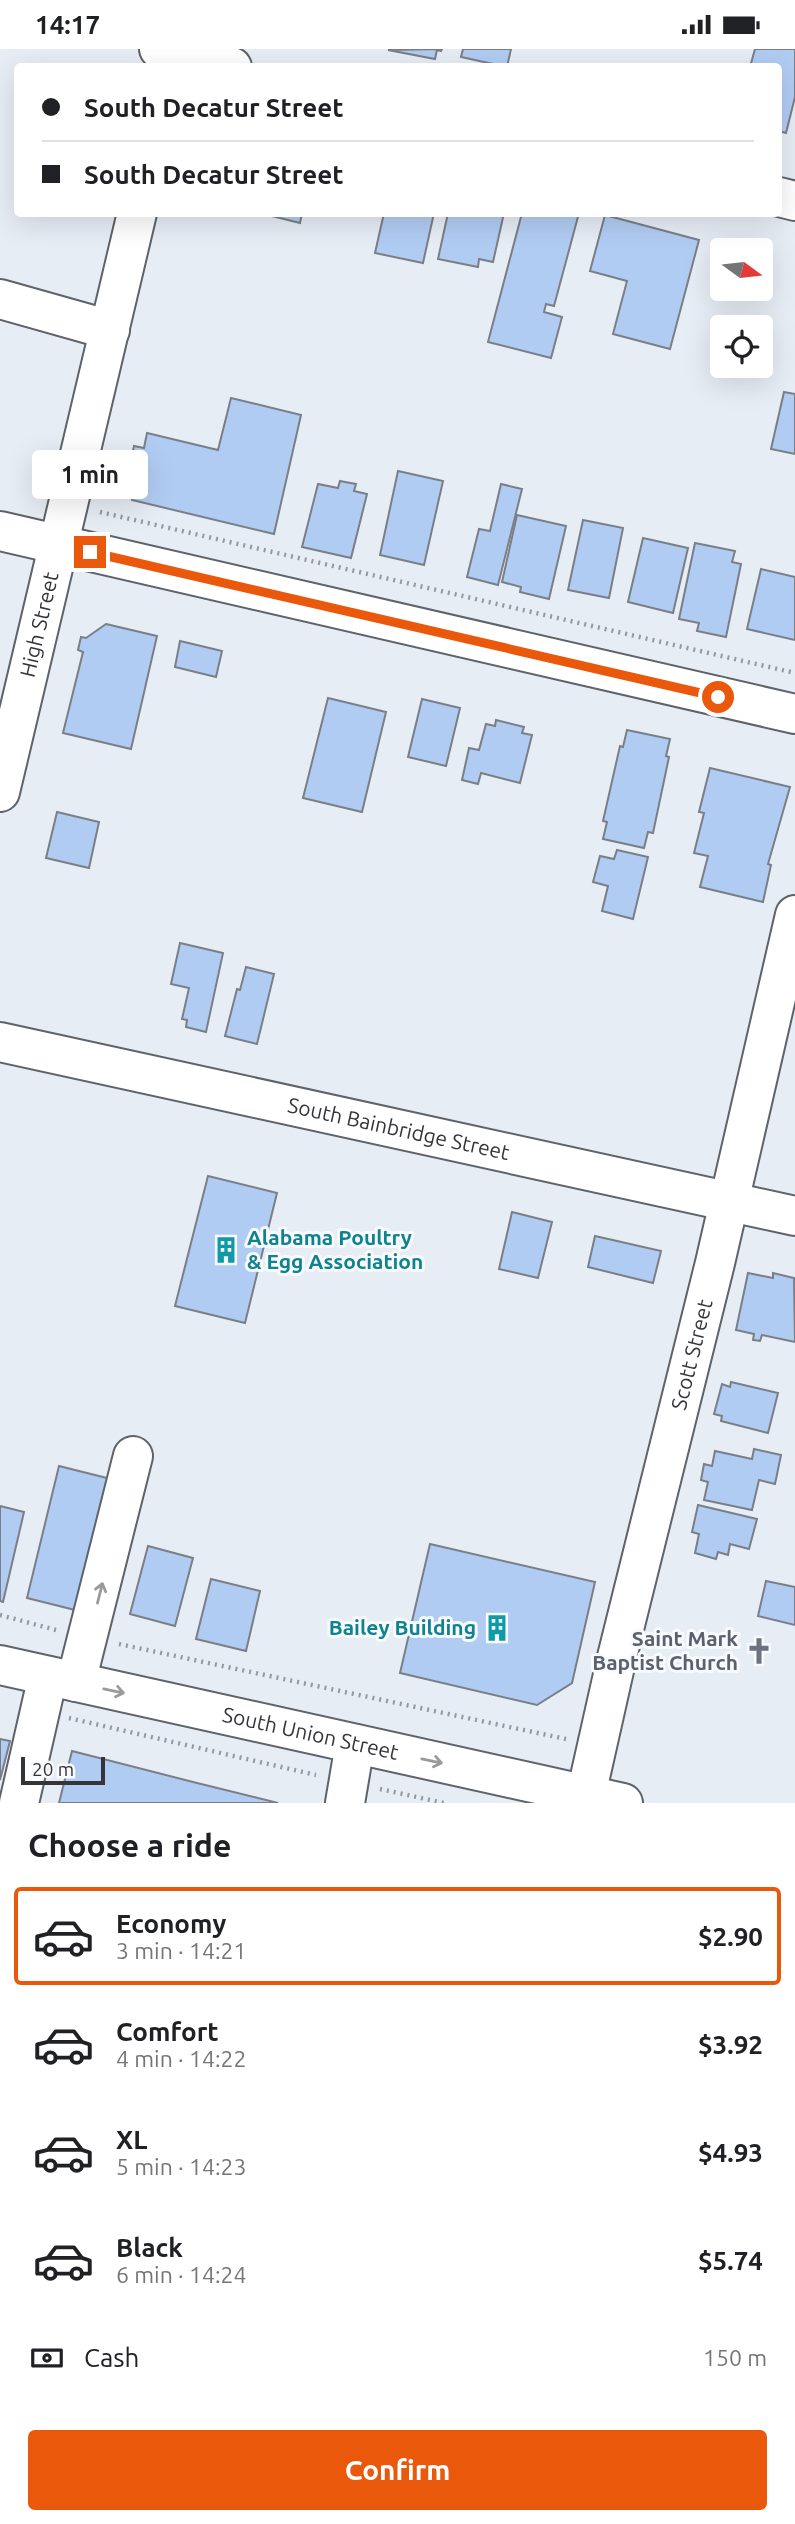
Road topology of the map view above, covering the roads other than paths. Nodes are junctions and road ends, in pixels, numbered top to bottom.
1 (171, 54) edge
2 (213, 63) edge
3 (136, 217) edge
4 (0, 299) edge
5 (110, 330) junction
6 (0, 531) edge
7 (59, 545) junction
8 (795, 714) edge
9 (0, 792) edge
10 (795, 915) edge
11 (0, 1042) edge
12 (728, 1202) junction
13 (795, 1216) edge
14 (133, 1457) dead end
15 (0, 1665) edge
16 (55, 1690) junction
17 (355, 1744) junction
18 (346, 1793) edge
19 (602, 1800) edge
20 (19, 1803) edge

1 - 2 main road
3 - 5 main road, High Street
4 - 5 main road
5 - 7 main road, High Street
6 - 7 main road
7 - 8 main road
7 - 9 main road, High Street
10 - 12 main road, Scott Street
11 - 12 main road, South Bainbridge Street
12 - 13 main road, South Bainbridge Street
12 - 19 main road, Scott Street
16 -> 14 main road
15 - 16 main road, South Union Street
16 -> 17 main road, South Union Street
16 - 20 main road
17 - 18 main road
17 -> 19 main road, South Union Street

